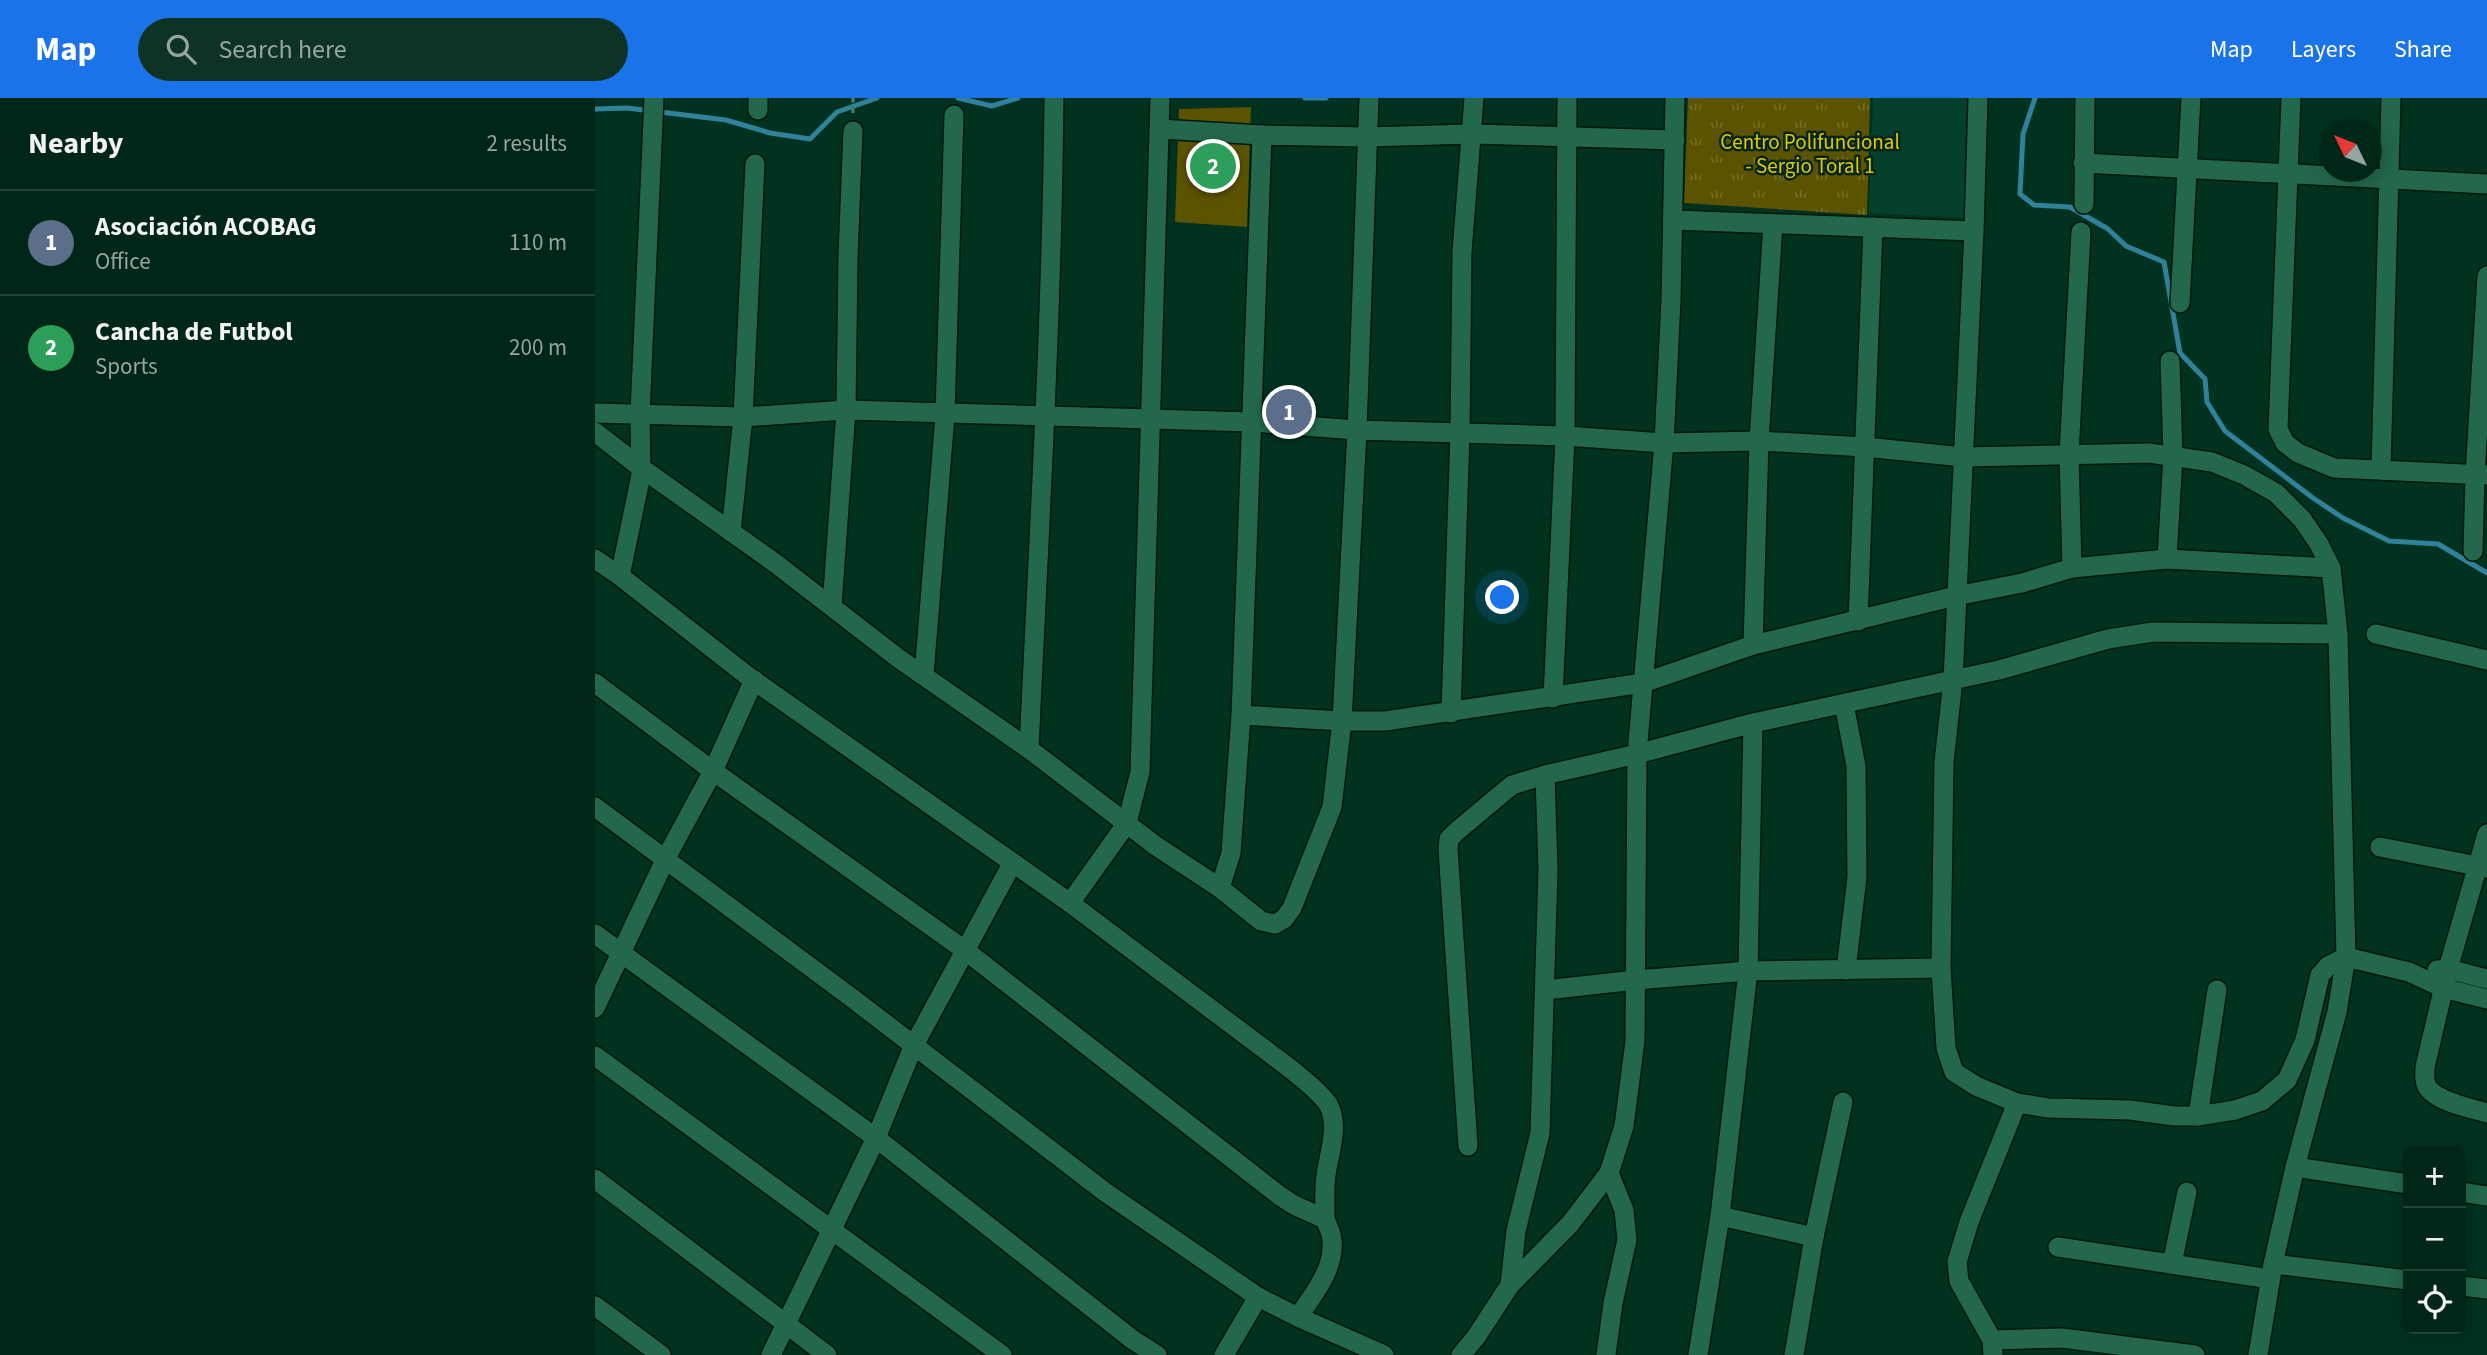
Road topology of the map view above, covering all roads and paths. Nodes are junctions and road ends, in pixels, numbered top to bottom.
1 (654, 98) edge
2 (853, 98) edge
3 (1054, 98) edge
4 (1369, 98) edge
5 (1474, 98) edge
6 (1567, 98) edge
7 (1675, 98) edge
8 (1978, 98) edge
9 (2085, 98) edge
10 (2191, 98) edge
11 (2291, 98) edge
12 (2391, 98) edge
13 (1160, 100) edge
14 (954, 115) dead end
15 (853, 128) joint
16 (1159, 129) junction
17 (1471, 134) junction
18 (1262, 135) junction
19 (1367, 137) junction
20 (1567, 137) junction
21 (1675, 140) junction
22 (2083, 163) junction
23 (755, 164) dead end
24 (2188, 168) junction
25 (2288, 174) junction
26 (2388, 178) junction
27 (2487, 184) edge
28 (2084, 204) dead end
29 (1673, 220) junction
30 (1773, 224) junction
31 (1873, 227) junction
32 (1975, 231) junction
33 (2081, 232) dead end
34 (2487, 276) edge
35 (2180, 303) dead end
36 (2170, 361) dead end
37 (846, 410) junction
38 (595, 413) edge
39 (640, 414) junction
40 (945, 415) junction
41 (1045, 416) junction
42 (743, 417) junction
43 (1152, 420) junction
44 (1251, 422) junction
45 (1357, 430) junction
46 (595, 432) edge
47 (1460, 432) junction
48 (1565, 436) junction
49 (1759, 441) junction
50 (1664, 443) junction
51 (1865, 447) junction
52 (2069, 454) junction
53 (2173, 456) junction
54 (1963, 457) junction
55 (641, 467) junction
56 (2381, 470) junction
57 (2481, 475) edge
58 (731, 531) junction
59 (2473, 551) dead end
60 (595, 559) edge
61 (2167, 559) junction
62 (2072, 568) junction
63 (2331, 568) junction
64 (620, 576) junction
65 (1956, 596) junction
66 (832, 606) junction
67 (1858, 621) junction
68 (2338, 634) junction
69 (2376, 634) dead end
70 (1753, 645) junction
71 (2487, 660) edge
72 (923, 675) junction
73 (754, 680) junction
74 (1953, 680) junction
75 (595, 683) edge
76 (1643, 683) junction
77 (1553, 698) junction
78 (1844, 704) junction
79 (1451, 713) junction
80 (1241, 715) junction
81 (1342, 722) junction
82 (1753, 723) junction
83 (1029, 749) junction
84 (1637, 754) junction
85 (713, 771) junction
86 (1545, 775) junction
87 (595, 807) edge
88 (1127, 822) junction
89 (2487, 834) edge
90 (2380, 848) dead end
91 (666, 858) junction
92 (1012, 864) junction
93 (2483, 867) edge
94 (1220, 888) junction
95 (1070, 903) junction
96 (595, 934) edge
97 (966, 951) junction
98 (621, 954) junction
99 (2346, 957) junction
100 (1941, 968) junction
101 (2448, 969) junction
102 (1846, 970) junction
103 (1748, 971) junction
104 (2409, 972) junction
105 (1636, 979) junction
106 (2487, 979) edge
107 (2444, 988) junction
108 (1545, 990) junction
109 (2217, 990) dead end
110 (2487, 999) edge
111 (595, 1008) edge
112 (913, 1047) junction
113 (595, 1056) edge
114 (1843, 1102) dead end
115 (2017, 1103) junction
116 (2487, 1113) edge
117 (2198, 1116) junction
118 (876, 1138) junction
119 (1468, 1146) dead end
120 (2295, 1167) junction
121 (1609, 1173) junction
122 (595, 1179) edge
123 (2403, 1183) edge
124 (2187, 1192) dead end
125 (2466, 1193) edge
126 (2487, 1196) edge
127 (1720, 1216) junction
128 (1325, 1219) junction
129 (833, 1230) junction
130 (1814, 1237) junction
131 (2058, 1247) dead end
132 (2172, 1264) junction
133 (2272, 1272) junction
134 (2403, 1280) edge
135 (1510, 1285) junction
136 (2466, 1287) edge
137 (2487, 1289) edge
138 (1258, 1297) junction
139 (595, 1306) edge
140 (1298, 1317) junction
141 (786, 1324) junction
142 (1992, 1348) edge
143 (661, 1355) edge
144 (771, 1355) edge
145 (827, 1355) edge
146 (1002, 1355) edge
147 (1157, 1355) edge
148 (1224, 1355) edge
149 (1384, 1355) edge
150 (1461, 1355) edge
151 (1606, 1355) edge
152 (1698, 1355) edge
153 (1794, 1355) edge
154 (2195, 1355) edge
155 (2258, 1355) edge

1 - 39 street
2 - 15 path
3 - 41 street
4 - 19 street
5 - 17 street
6 - 20 street
7 - 21 street
8 - 32 street
9 - 22 street
10 - 24 street
11 - 25 street
12 - 26 street
13 - 16 street
14 - 40 street
15 - 37 street
16 - 18 street
16 - 43 street
17 - 19 street
17 - 20 street
17 - 47 street
18 - 19 street
18 - 44 street
19 - 45 street
20 - 21 street
20 - 48 street
21 - 29 street
22 - 24 street
22 - 28 street
23 - 42 street
24 - 25 street
24 - 35 street
25 - 26 street
25 - 56 street
26 - 27 street
26 - 56 street
29 - 30 street
29 - 50 street
30 - 31 street
30 - 49 street
31 - 32 street
31 - 51 street
32 - 54 street
33 - 52 street
34 - 57 street
36 - 53 street
37 - 40 street
37 - 42 street
37 - 66 street
38 - 39 street
39 - 42 street
39 - 55 street
40 - 41 street
40 - 72 street
41 - 43 street
41 - 83 street
42 - 58 street
43 - 44 street
43 - 88 street
44 - 45 street
44 - 80 street
45 - 47 street
45 - 81 street
46 - 55 street
47 - 48 street
47 - 79 street
48 - 50 street
48 - 77 street
49 - 50 street
49 - 51 street
49 - 70 street
50 - 76 street
51 - 54 street
51 - 67 street
52 - 53 street
52 - 54 street
52 - 62 street
53 - 61 street
53 - 63 street
54 - 65 street
55 - 58 street
55 - 64 street
56 - 57 street
57 - 59 street
58 - 66 street
60 - 64 street
61 - 62 street
61 - 63 street
62 - 65 street
63 - 68 street
64 - 73 street
65 - 67 street
65 - 74 street
66 - 72 street
67 - 70 street
68 - 74 street
68 - 99 street
69 - 71 street
70 - 76 street
72 - 83 street
73 - 85 street
73 - 92 street
74 - 78 street
74 - 100 street
75 - 85 street
76 - 77 street
76 - 84 street
77 - 79 street
78 - 82 street
78 - 102 street
79 - 81 street
80 - 81 street
80 - 94 street
81 - 94 street
82 - 84 street
82 - 103 street
83 - 88 street
84 - 86 street
84 - 105 street
85 - 91 street
85 - 97 street
86 - 108 street
86 - 119 street
87 - 91 street
88 - 94 street
88 - 95 street
89 - 93 street
90 - 93 street
91 - 98 street
91 - 112 street
92 - 95 street
92 - 97 street
93 - 101 street
95 - 128 street
96 - 98 street
97 - 112 street
97 - 128 street
98 - 111 street
98 - 118 street
99 - 104 street
99 - 117 street
99 - 120 street
100 - 102 street
100 - 115 street
101 - 104 street
101 - 106 street
101 - 107 street
102 - 103 street
103 - 105 street
103 - 127 street
104 - 107 street
105 - 108 street
105 - 121 street
107 - 110 street
107 - 116 street
108 - 135 street
109 - 117 street
112 - 118 street
112 - 138 street
113 - 129 street
114 - 130 street
115 - 117 street
115 - 142 street
118 - 129 street
118 - 147 street
120 - 123 street
120 - 133 street
121 - 135 street
121 - 151 street
122 - 141 street
124 - 132 street
125 - 126 street
127 - 130 street
127 - 152 street
128 - 140 street
129 - 141 street
129 - 146 street
130 - 153 street
131 - 132 street
132 - 133 street
133 - 134 street
133 - 155 street
135 - 150 street
136 - 137 street
138 - 140 street
138 - 148 street
139 - 143 street
140 - 149 street
141 - 144 street
141 - 145 street
142 - 154 street

